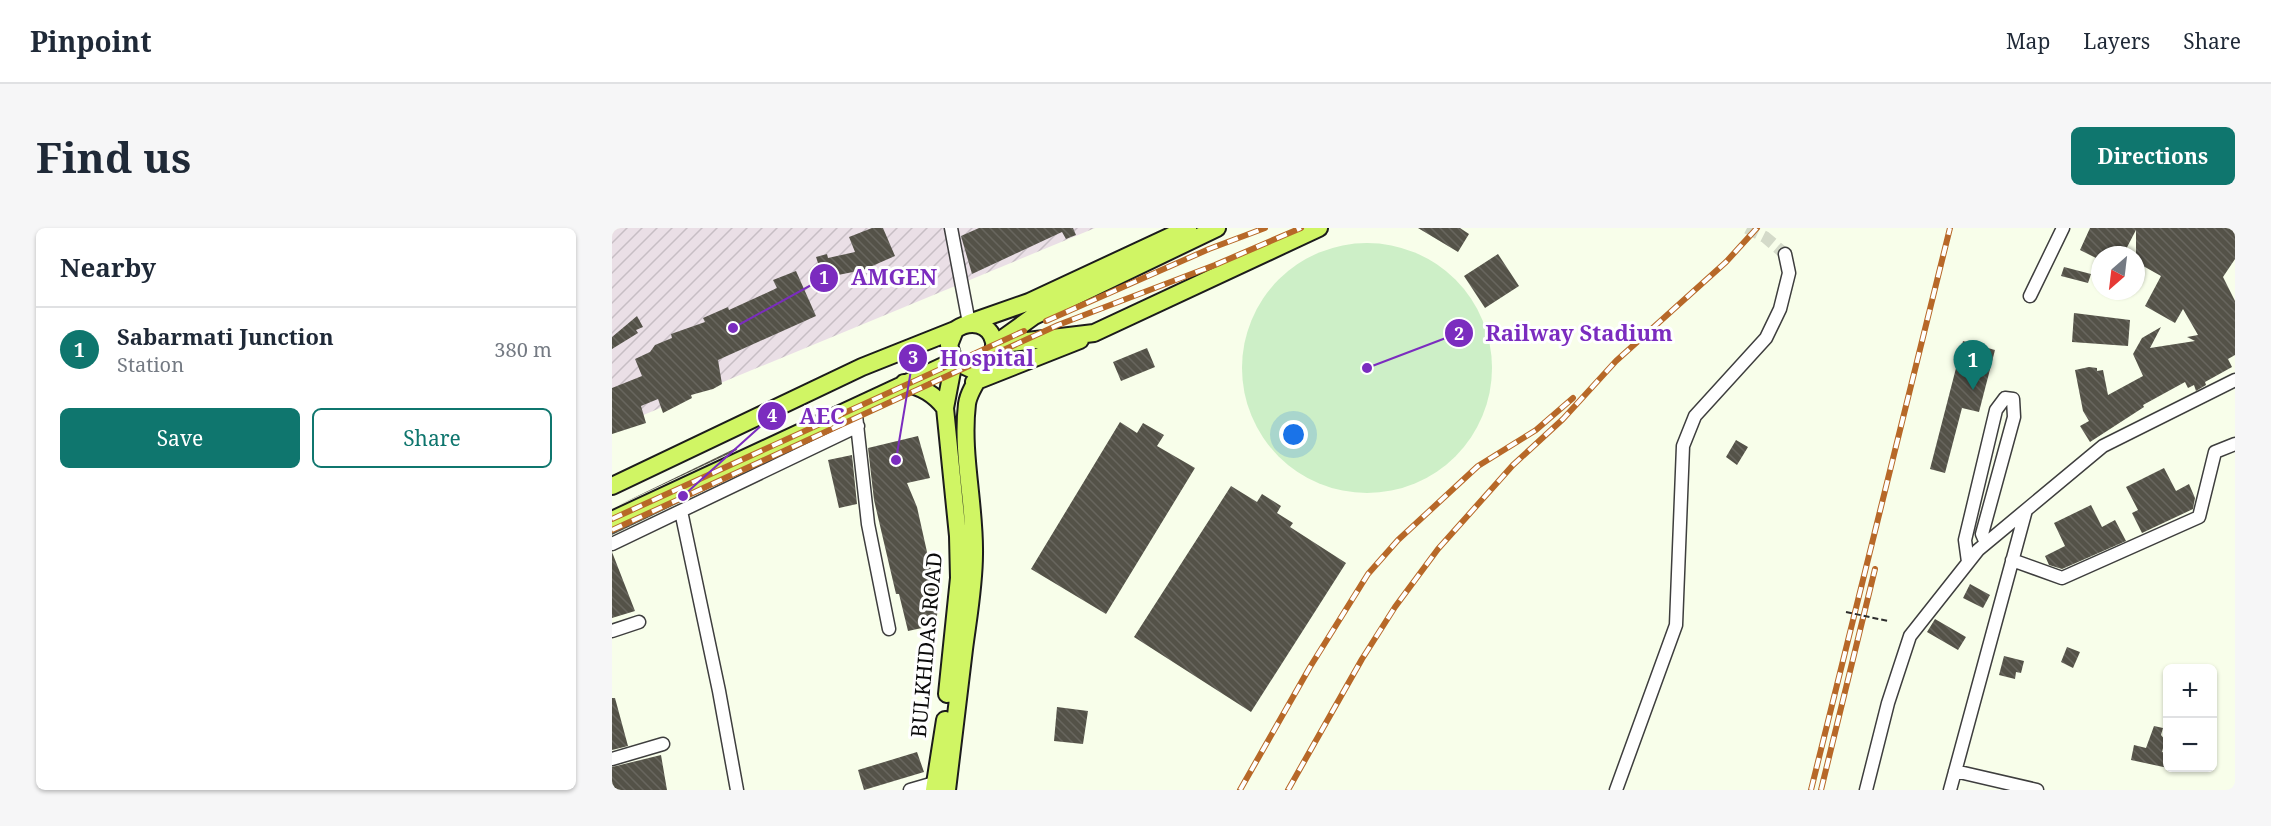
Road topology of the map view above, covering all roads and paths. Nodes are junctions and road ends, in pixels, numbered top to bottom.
1 (951, 228) edge
2 (1188, 228) edge
3 (1217, 228) edge
4 (1319, 228) edge
5 (2063, 228) edge
6 (1785, 254) dead end
7 (2030, 296) dead end
8 (1032, 309) junction
9 (962, 327) junction
10 (1094, 333) junction
11 (994, 345) junction
12 (954, 361) junction
13 (988, 362) junction
14 (2235, 380) edge
15 (974, 382) junction
16 (904, 383) junction
17 (855, 406) junction
18 (945, 408) junction
19 (858, 426) junction
20 (2235, 444) edge
21 (612, 486) edge
22 (2027, 509) junction
23 (681, 511) junction
24 (612, 520) edge
25 (1986, 543) junction
26 (612, 544) edge
27 (2012, 560) junction
28 (1968, 562) junction
29 (1846, 612) dead end
30 (1888, 621) dead end
31 (639, 622) dead end
32 (889, 629) dead end
33 (612, 631) edge
34 (663, 744) dead end
35 (612, 759) edge
36 (1955, 771) junction
37 (941, 786) edge
38 (737, 790) edge
39 (910, 790) edge
40 (1616, 790) edge
41 (1866, 790) edge
42 (1950, 790) edge
43 (2037, 790) edge

1 - 9 street
2 - 8 main road
3 - 8 main road
4 - 10 main road
5 - 7 street
6 - 40 street
8 - 9 main road
8 - 11 main road
9 - 11 main road
9 - 12 main road
9 - 21 main road
10 - 11 main road
10 - 15 main road
11 - 13 main road
12 - 13 main road
12 - 16 main road
12 - 18 main road, BULKHIDAS ROAD
13 - 15 main road
14 - 22 street
15 - 37 main road
16 - 17 main road
16 - 18 main road
17 - 19 street
17 - 24 main road
18 - 37 main road, BULKHIDAS ROAD
19 - 23 street
19 - 32 street
20 - 27 street
22 - 25 street
22 - 27 street
23 - 26 street
23 - 38 street
25 - 28 street
25 - 28 street
27 - 36 street
28 - 41 street
29 - 30 path, bridge
31 - 33 street
34 - 35 street
36 - 42 street
36 - 43 street
37 - 39 street

